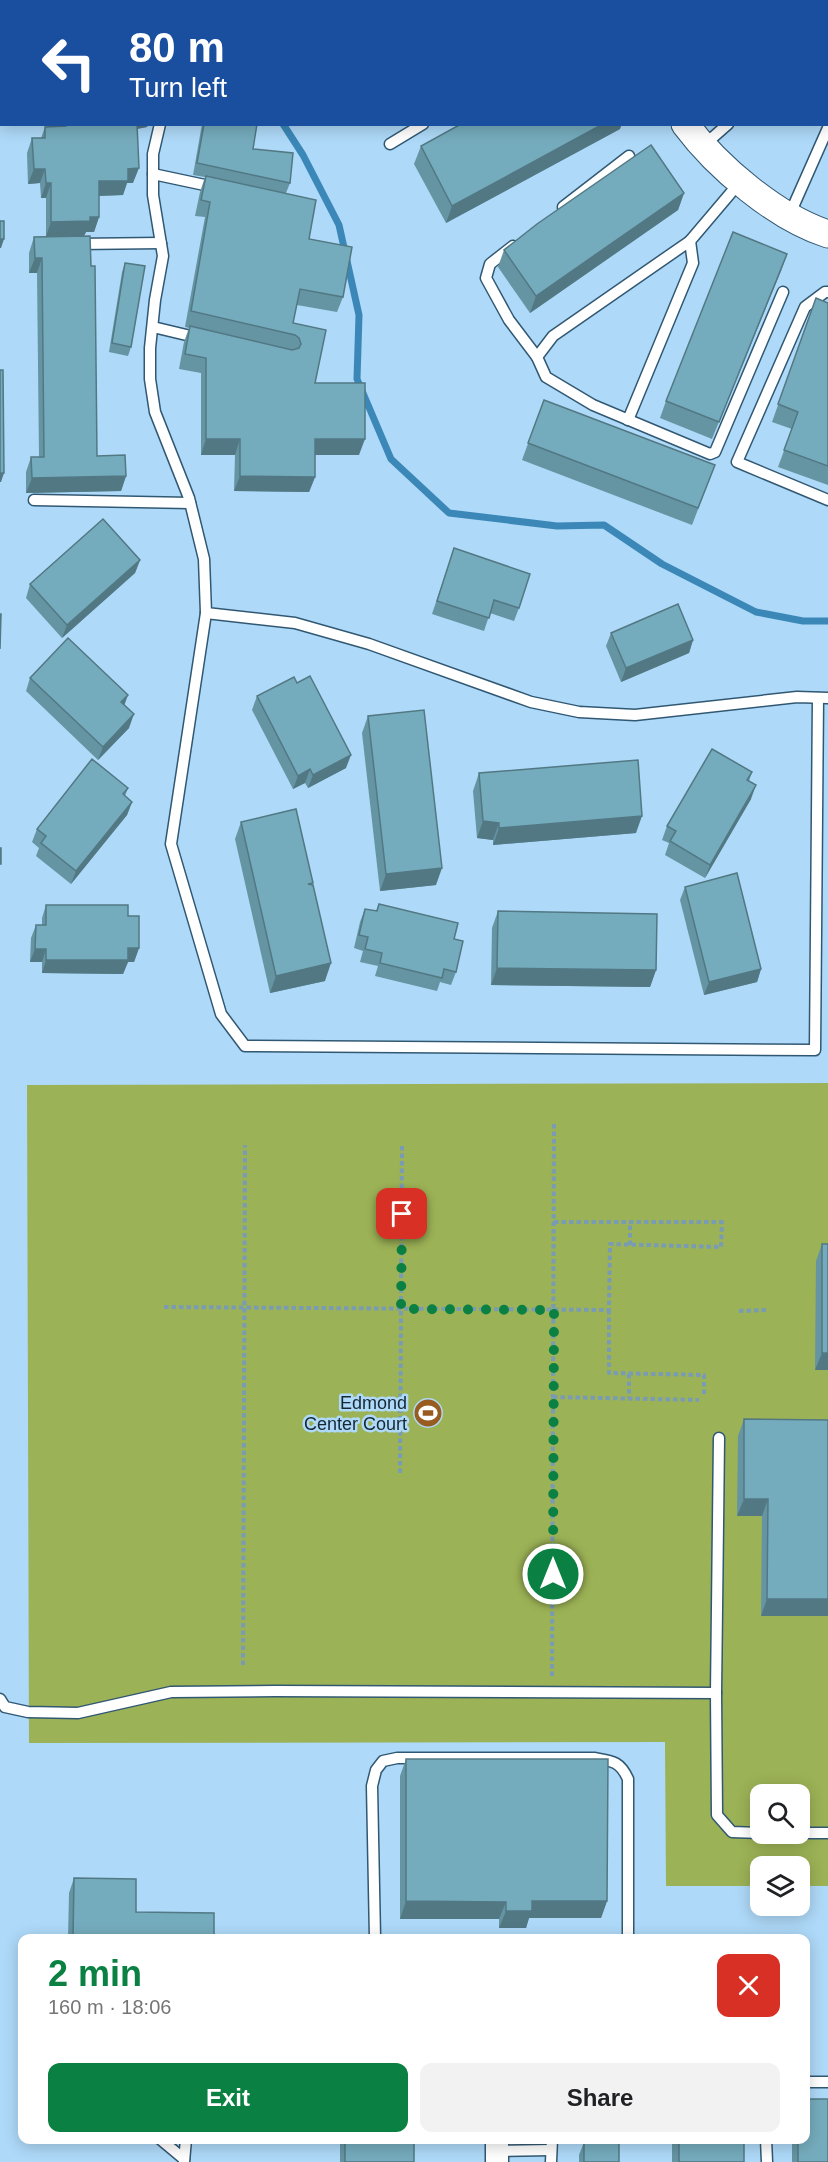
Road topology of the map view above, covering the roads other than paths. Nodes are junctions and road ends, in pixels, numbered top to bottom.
1 (160, 126) edge
2 (420, 126) edge
3 (686, 126) edge
4 (726, 126) edge
5 (828, 128) edge
6 (390, 144) dead end
7 (702, 147) junction
8 (628, 156) dead end
9 (153, 174) junction
10 (740, 181) junction
11 (222, 189) edge
12 (555, 214) edge
13 (789, 216) junction
14 (828, 234) edge
15 (690, 241) junction
16 (518, 242) edge
17 (161, 243) junction
18 (69, 244) edge
19 (783, 292) dead end
20 (828, 292) edge
21 (153, 327) junction
22 (209, 340) edge
23 (537, 357) junction
24 (628, 420) junction
25 (34, 500) dead end
26 (828, 500) edge
27 (190, 503) junction
28 (206, 613) junction
29 (823, 698) edge
30 (719, 1438) dead end
31 (716, 1693) junction
32 (0, 1699) edge
33 (750, 1833) edge
34 (810, 1833) edge
35 (828, 1833) edge
36 (375, 1934) edge
37 (628, 1934) edge
38 (810, 2082) edge
39 (828, 2082) edge
40 (166, 2144) edge
41 (186, 2144) edge
42 (766, 2144) edge
43 (551, 2145) edge
44 (497, 2151) edge
45 (184, 2160) edge
46 (551, 2162) edge
47 (767, 2162) edge

1 - 9 lane
2 - 6 lane
3 - 7 street
4 - 7 lane
5 - 13 lane
7 - 10 street
8 - 12 lane
9 - 11 lane
9 - 17 lane
10 - 13 street
10 - 15 lane
13 - 14 street
15 - 23 lane
15 - 24 lane
16 - 23 lane
17 - 18 lane
17 - 21 lane
19 - 24 lane
20 - 26 lane
21 - 22 lane
21 - 27 lane
23 - 24 lane
25 - 27 lane
27 - 28 lane
28 - 29 lane
28 - 29 lane
30 - 31 lane
31 - 32 lane
31 - 33 lane
34 - 35 lane
36 - 37 lane
38 - 39 lane
40 - 45 lane
41 - 45 lane
42 - 47 lane
43 - 44 lane
43 - 46 lane

